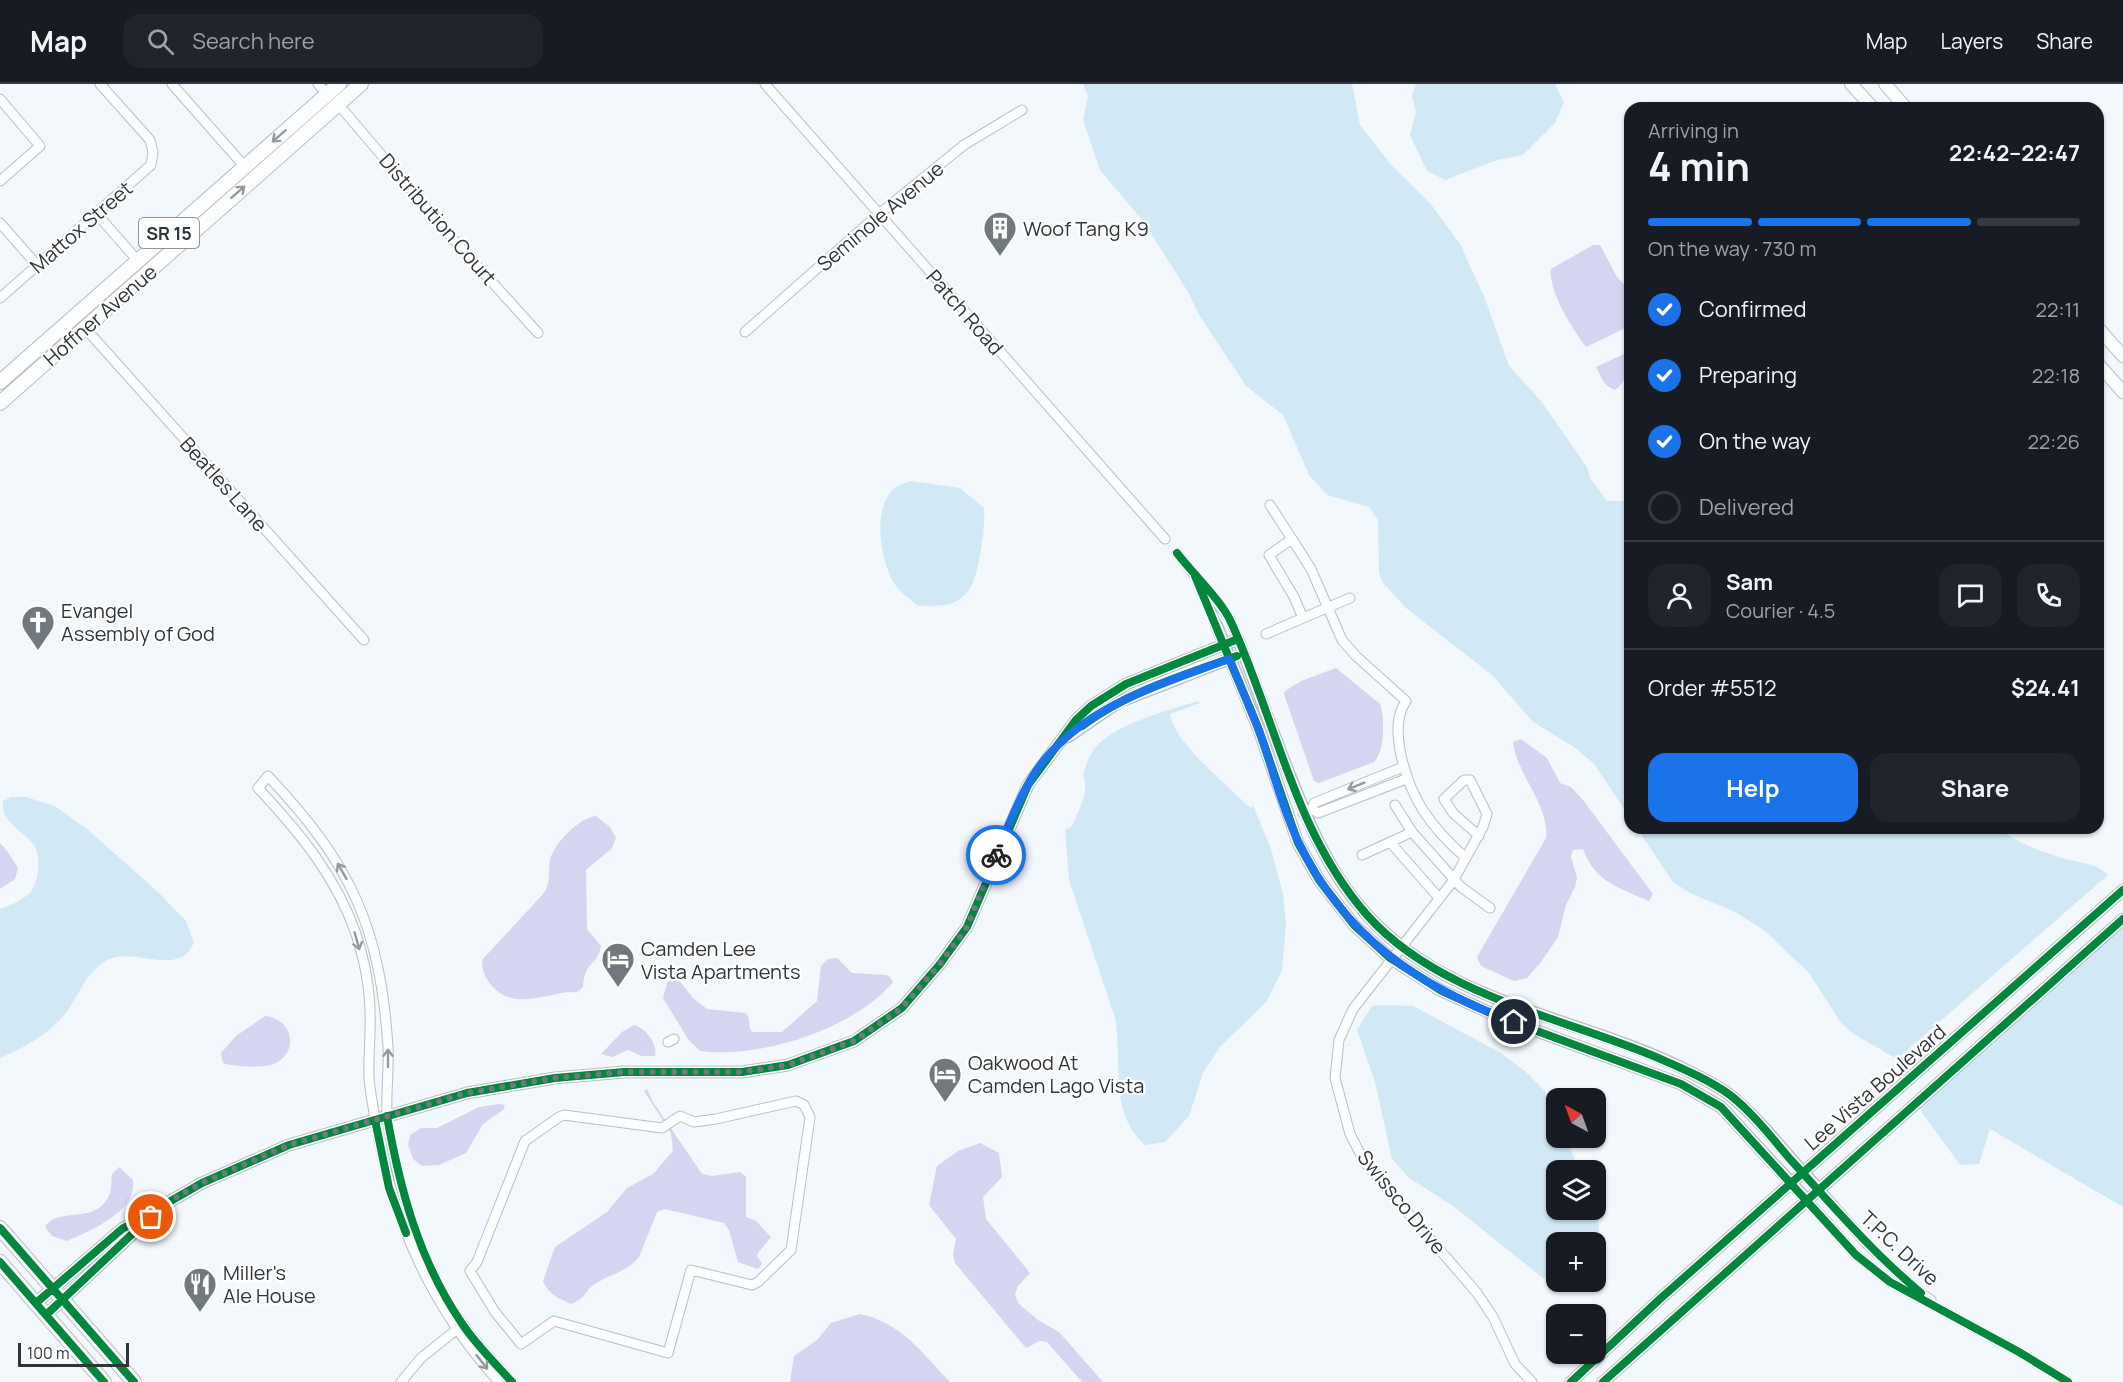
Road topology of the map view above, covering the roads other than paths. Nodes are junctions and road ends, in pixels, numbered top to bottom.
1 (100, 84) edge
2 (172, 84) edge
3 (339, 84) edge
4 (347, 84) edge
5 (361, 84) edge
6 (765, 84) edge
7 (1851, 84) edge
8 (1885, 84) edge
9 (322, 89) edge
10 (0, 99) edge
11 (1868, 102) edge
12 (1901, 102) edge
13 (338, 104) junction
14 (1022, 110) dead end
15 (297, 140) junction
16 (244, 167) junction
17 (0, 181) edge
18 (214, 193) junction
19 (96, 213) junction
20 (879, 214) junction
21 (0, 223) edge
22 (161, 260) junction
23 (138, 261) junction
24 (37, 265) junction
25 (0, 298) edge
26 (85, 328) junction
27 (745, 332) dead end
28 (538, 333) dead end
29 (2104, 335) edge
30 (2104, 343) edge
31 (2123, 356) edge
32 (2123, 363) edge
33 (2104, 371) edge
34 (0, 382) edge
35 (2123, 392) edge
36 (0, 403) edge
37 (1270, 505) dead end
38 (1165, 539) dead end
39 (1292, 539) junction
40 (1177, 553) dead end
41 (1195, 576) junction
42 (1350, 598) dead end
43 (1327, 608) junction
44 (1303, 618) junction
45 (1216, 624) joint
46 (1266, 634) dead end
47 (364, 639) dead end
48 (1238, 639) junction
49 (1223, 645) junction
50 (1243, 654) junction
51 (1229, 659) junction
52 (1052, 751) junction
53 (1403, 768) junction
54 (1406, 779) junction
55 (1395, 805) dead end
56 (1308, 811) junction
57 (1288, 819) junction
58 (1412, 832) junction
59 (1479, 836) junction
60 (1390, 842) junction
61 (1362, 855) dead end
62 (1466, 858) junction
63 (1455, 878) junction
64 (2123, 890) edge
65 (1439, 898) junction
66 (360, 904) junction
67 (345, 908) junction
68 (1490, 908) dead end
69 (2123, 919) edge
70 (1401, 946) junction
71 (1390, 958) junction
72 (1950, 1043) junction
73 (1965, 1059) junction
74 (387, 1116) junction
75 (375, 1120) junction
76 (674, 1120) joint
77 (1803, 1173) junction
78 (1792, 1183) junction
79 (1818, 1188) junction
80 (1806, 1199) junction
81 (164, 1204) junction
82 (0, 1228) edge
83 (0, 1262) edge
84 (53, 1288) junction
85 (63, 1300) junction
86 (36, 1303) junction
87 (46, 1315) junction
88 (1966, 1323) junction
89 (459, 1327) junction
90 (104, 1382) edge
91 (134, 1382) edge
92 (401, 1382) edge
93 (498, 1382) edge
94 (512, 1382) edge
95 (1532, 1382) edge
96 (1571, 1382) edge
97 (1603, 1382) edge
98 (2068, 1382) edge

1 - 19 street, Mattox Street
2 - 16 street
3 - 9 main road, Hoffner Avenue / SR 15
4 - 13 main road
5 - 13 main road, Hoffner Avenue / SR 15
6 - 20 street, Patch Road
7 - 11 main road
8 - 12 main road
9 - 15 main road
9 -> 16 main road, Hoffner Avenue / SR 15
10 - 17 street
13 - 15 main road, Hoffner Avenue / SR 15
13 - 28 street, Distribution Court
14 - 20 street, Seminole Avenue
22 -> 15 main road, Hoffner Avenue / SR 15
16 - 18 main road, Hoffner Avenue / SR 15
18 - 22 main road
18 - 23 main road, Hoffner Avenue / SR 15
19 - 23 street
19 - 24 street, Mattox Street
20 - 27 street, Seminole Avenue
20 - 38 street, Patch Road
21 - 24 street
22 - 26 main road, Hoffner Avenue / SR 15
23 - 26 main road
23 - 34 main road, Hoffner Avenue / SR 15
24 - 25 street, Mattox Street
26 - 36 main road, Hoffner Avenue / SR 15
26 - 47 street, Beatles Lane
29 - 31 main road
30 - 32 main road
33 - 35 main road
37 - 39 street
39 - 43 street
39 - 44 street
40 - 41 street
41 - 45 street
41 - 48 street
42 - 43 street
43 - 44 street
43 - 53 street
44 - 46 street
45 - 49 street
48 - 49 street
48 - 50 street
49 - 51 street
49 - 52 street
50 - 51 street
50 - 56 street
51 - 52 street
51 - 57 street
52 - 74 street
53 - 54 street
53 -> 56 street
54 - 56 street
54 - 62 street
55 - 58 street
56 - 57 street
56 - 70 street
57 - 71 street
58 - 60 street
58 - 63 street
59 - 59 street
59 - 62 street, Swissco Drive
60 - 61 street
60 - 65 street
62 - 63 street, Swissco Drive
63 - 65 street, Swissco Drive
63 - 68 street
64 - 72 street, Lee Vista Boulevard
65 - 70 street, Swissco Drive
66 - 67 street
66 -> 67 street
74 -> 66 street
67 -> 75 street
69 - 73 street, Lee Vista Boulevard
70 - 71 street, Swissco Drive
70 - 77 street
71 - 78 street
71 - 95 street, Swissco Drive
72 - 73 street
72 - 77 street, Lee Vista Boulevard
73 - 79 street, Lee Vista Boulevard
74 - 75 street
74 - 89 street
75 - 81 street
75 - 89 street
76 - 76 street
77 - 78 street, Lee Vista Boulevard
77 - 79 street
78 - 80 street
78 - 96 street, Lee Vista Boulevard
79 - 80 street, Lee Vista Boulevard
79 - 88 street, T.P.C. Drive
80 - 88 street, T.P.C. Drive
80 - 97 street, Lee Vista Boulevard
81 - 84 street
81 - 85 street
82 - 84 main road
83 - 86 main road
84 - 85 main road
84 - 86 street
85 - 87 street
85 - 91 main road
86 - 87 main road
87 - 90 main road
88 - 98 street, T.P.C. Drive
89 - 92 street
89 -> 93 street
89 - 94 street

